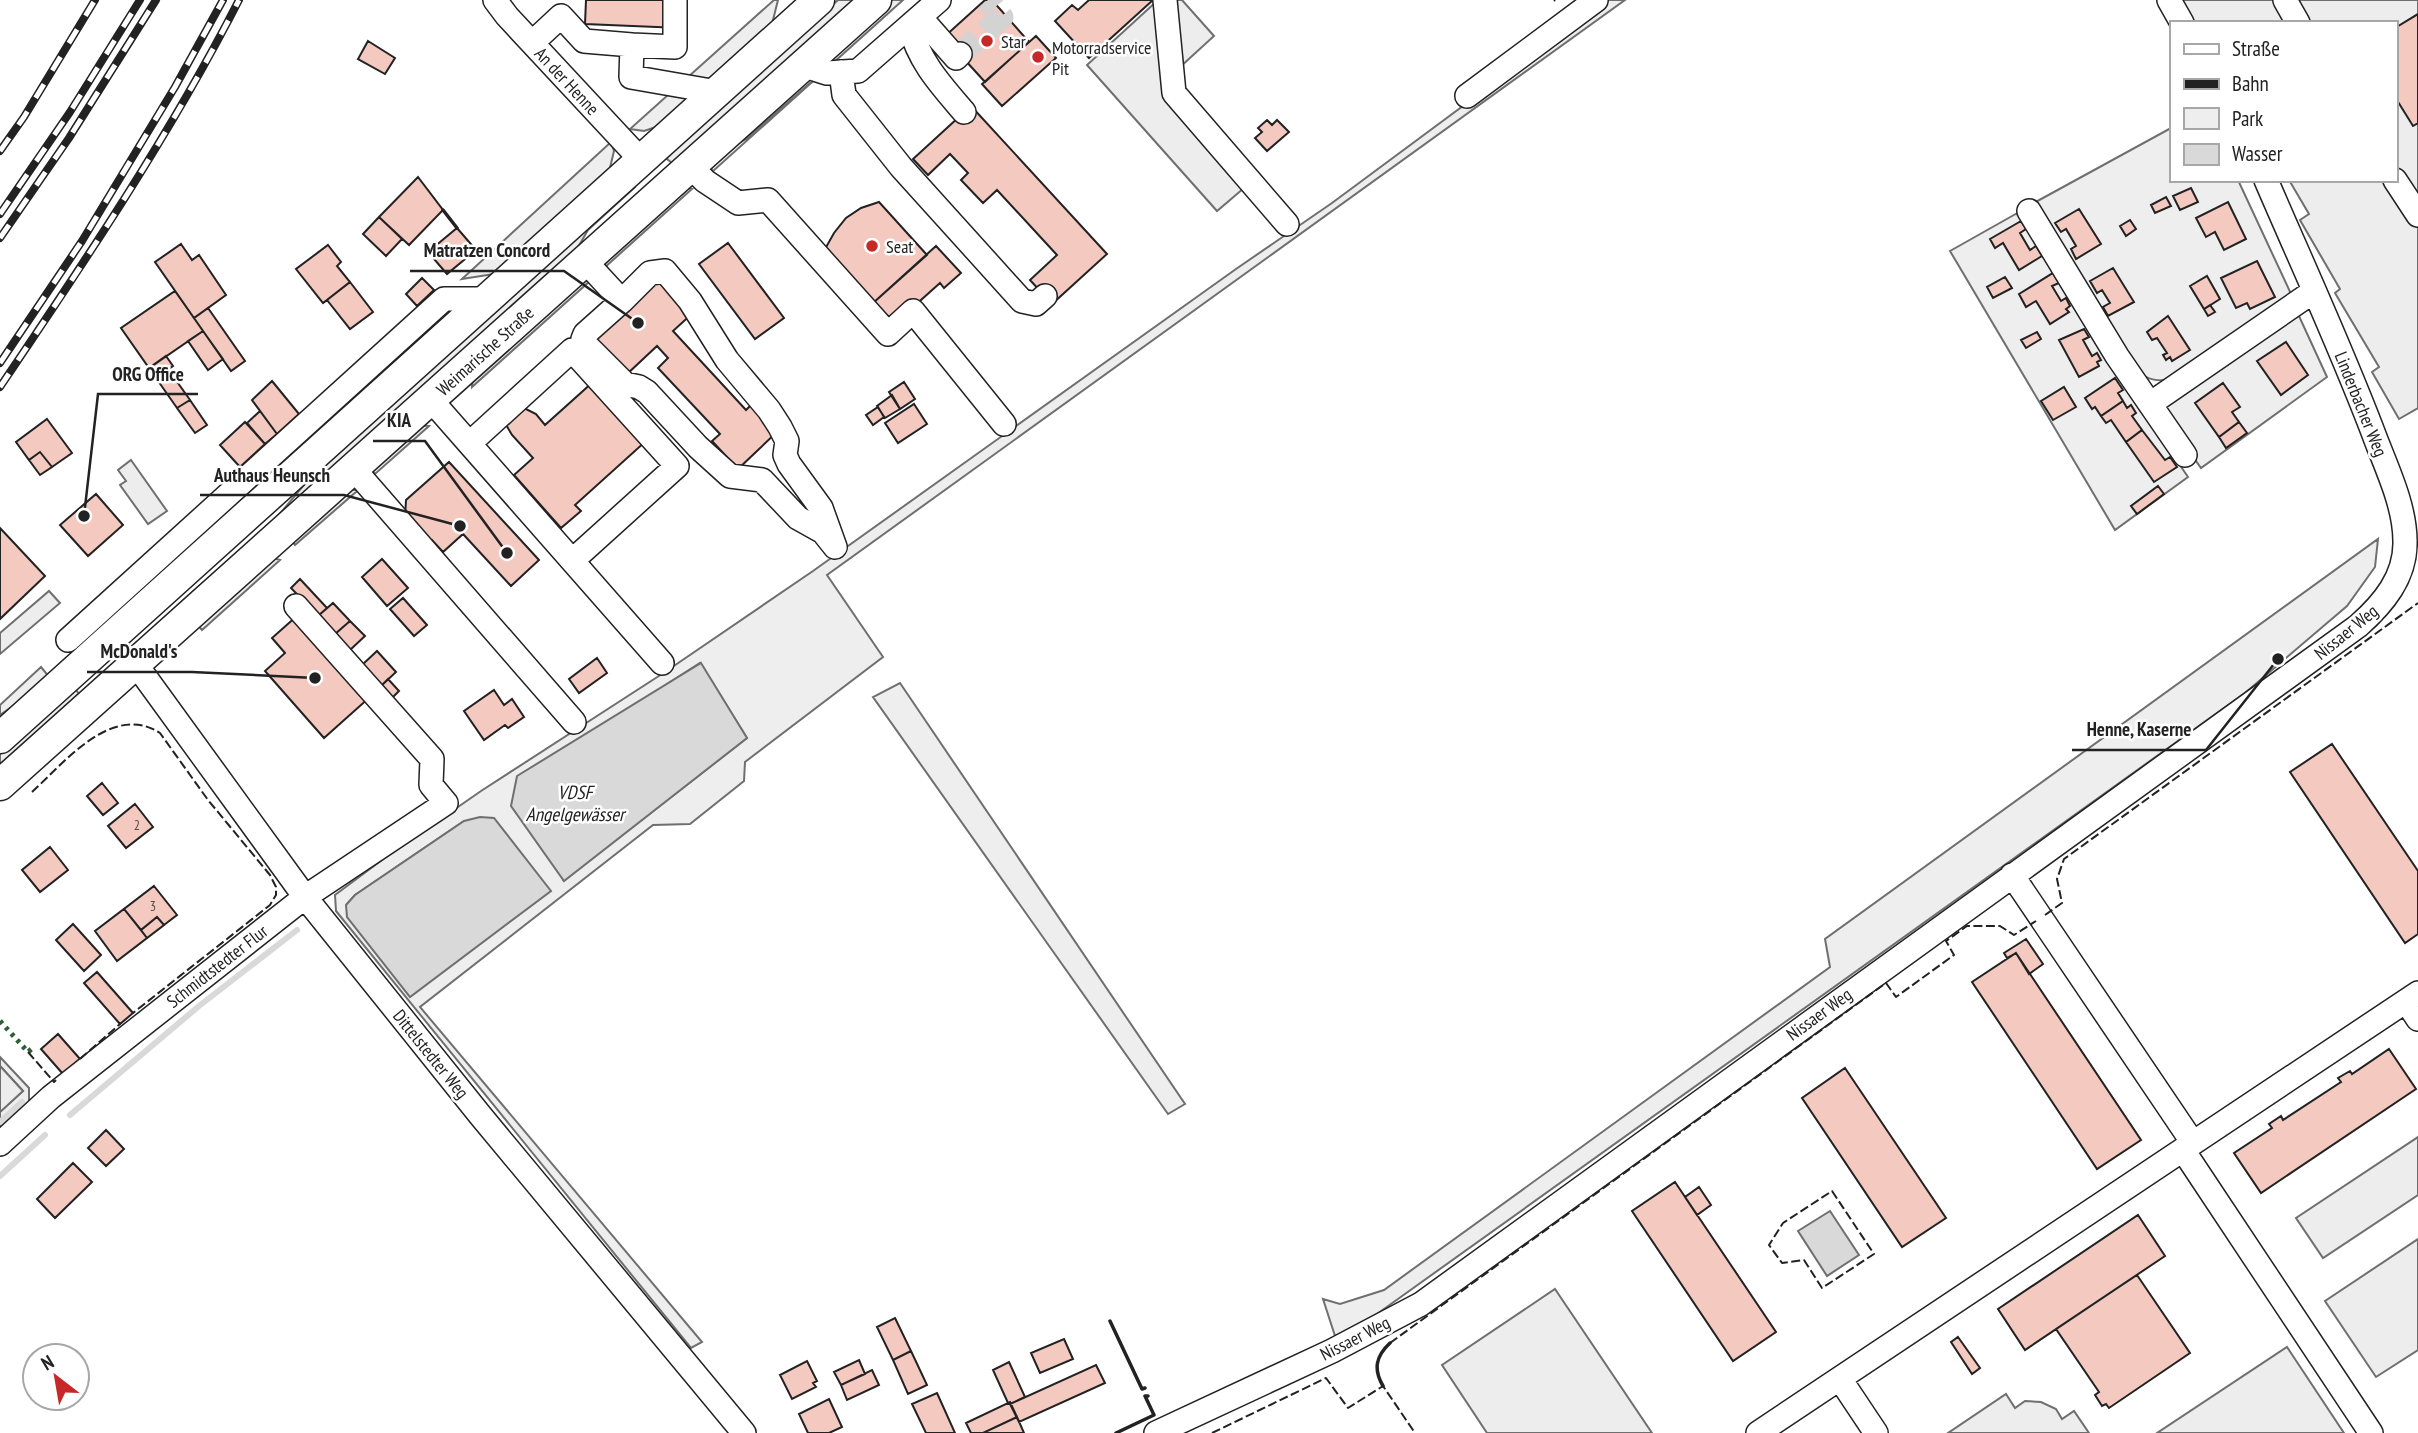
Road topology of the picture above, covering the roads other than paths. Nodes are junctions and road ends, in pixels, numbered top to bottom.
1 (495, 0) edge
2 (675, 0) edge
3 (818, 0) edge
4 (876, 0) edge
5 (939, 0) edge
6 (1165, 0) edge
7 (2169, 0) edge
8 (2285, 0) edge
9 (1592, 1) edge
10 (561, 8) edge
11 (792, 12) edge
12 (915, 21) junction
13 (2181, 21) edge
14 (2297, 21) edge
15 (532, 43) junction
16 (632, 45) junction
17 (960, 54) dead end
18 (803, 65) junction
19 (841, 72) junction
20 (717, 92) junction
21 (1467, 96) dead end
22 (964, 112) dead end
23 (642, 161) junction
24 (690, 166) junction
25 (2267, 182) edge
26 (2396, 182) edge
27 (666, 188) junction
28 (2029, 211) dead end
29 (2418, 215) edge
30 (1287, 224) dead end
31 (585, 261) junction
32 (2314, 291) junction
33 (1045, 296) dead end
34 (622, 301) junction
35 (431, 400) junction
36 (2150, 404) junction
37 (1004, 424) dead end
38 (470, 443) junction
39 (2185, 455) dead end
40 (789, 464) junction
41 (353, 468) junction
42 (762, 480) junction
43 (251, 492) junction
44 (2410, 518) edge
45 (573, 560) junction
46 (296, 606) dead end
47 (94, 616) junction
48 (112, 637) junction
49 (68, 640) dead end
50 (135, 663) junction
51 (662, 663) dead end
52 (574, 722) dead end
53 (0, 738) edge
54 (0, 785) edge
55 (2012, 875) junction
56 (305, 897) junction
57 (2414, 1004) edge
58 (0, 1144) edge
59 (2188, 1146) junction
60 (1840, 1379) junction
61 (744, 1433) edge
62 (1156, 1433) edge
63 (1758, 1433) edge
64 (1876, 1433) edge
65 (2371, 1433) edge

1 - 15 street, An der Henne
2 - 16 street
3 - 11 main road, Weimarische Straße
4 - 18 main road, Weimarische Straße
5 - 12 street
6 - 30 street
7 - 13 street
8 - 14 street
9 - 21 street
10 - 15 street
10 - 16 street
11 - 20 main road, Weimarische Straße
12 - 17 street
12 - 19 street
12 - 22 street
15 - 23 street, An der Henne
16 - 20 street
18 - 19 street
18 - 24 main road, Weimarische Straße
19 - 33 street
20 - 23 main road, Weimarische Straße
23 - 27 main road
23 - 43 main road, Weimarische Straße
24 - 27 main road, Weimarische Straße
24 - 37 street
25 - 32 street, Linderbacher Weg
26 - 29 street
27 - 31 main road, Weimarische Straße
28 - 36 street
31 - 34 street
31 - 35 main road, Weimarische Straße
32 - 36 street
32 - 44 street, Linderbacher Weg
34 - 40 street
34 - 42 street
35 - 38 street
35 - 41 main road, Weimarische Straße
36 - 39 street
38 - 45 street
38 - 45 street
40 - 42 street
40 - 42 street
41 - 50 main road, Weimarische Straße
41 - 52 street
43 - 47 street
43 - 48 main road, Weimarische Straße
44 - 55 street, Nissaer Weg
45 - 51 street
46 - 56 street, Schmidtstedter Flur
47 - 48 street
47 - 49 street
48 - 50 main road
48 - 53 main road, Weimarische Straße
50 - 54 main road, Weimarische Straße
50 - 56 street, Dittelstedter Weg
55 - 59 street
55 - 62 street, Nissaer Weg
56 - 58 street, Schmidtstedter Flur
56 - 61 street, Dittelstedter Weg
57 - 59 street
59 - 60 street
59 - 65 street
60 - 63 street
60 - 64 street

